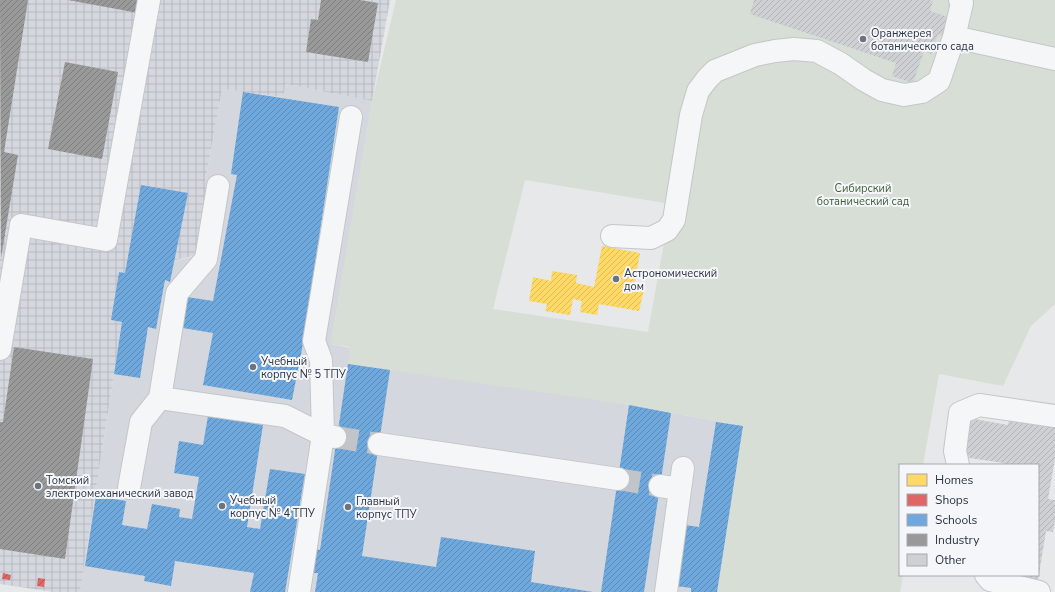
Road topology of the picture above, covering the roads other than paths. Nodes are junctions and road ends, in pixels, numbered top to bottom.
1 (149, 0) edge
2 (960, 0) edge
3 (954, 37) junction
4 (1055, 59) edge
5 (351, 117) dead end
6 (218, 186) dead end
7 (612, 236) dead end
8 (0, 349) edge
9 (160, 398) junction
10 (1055, 416) edge
11 (330, 436) junction
12 (378, 444) tunnel mouth
13 (958, 464) edge
14 (683, 468) dead end
15 (618, 479) tunnel mouth
16 (129, 488) dead end
17 (987, 576) edge
18 (299, 592) edge
19 (666, 592) edge
20 (1039, 592) edge

1 - 8 lane
2 - 3 lane
3 - 4 lane
3 - 7 lane
5 - 11 lane
6 - 9 lane
9 - 11 lane
9 - 16 lane
10 - 13 lane
11 - 18 lane
12 - 15 lane
14 - 19 lane
17 - 20 lane

